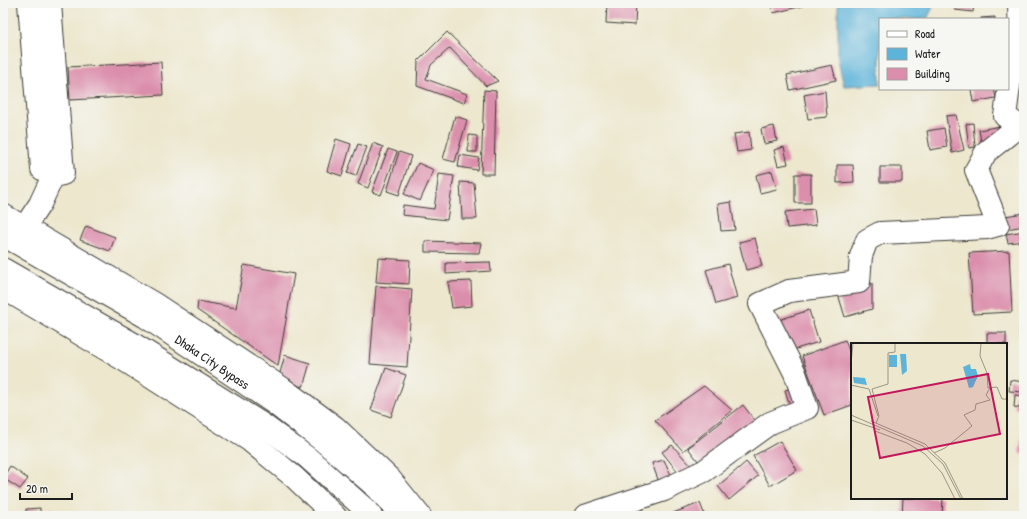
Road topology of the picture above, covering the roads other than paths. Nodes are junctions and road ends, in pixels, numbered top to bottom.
1 (29, 3) edge
2 (50, 3) edge
3 (1019, 3) edge
4 (1009, 86) edge
5 (1009, 90) edge
6 (1021, 126) edge
7 (53, 176) junction
8 (3, 215) edge
9 (24, 228) junction
10 (3, 234) edge
11 (3, 269) edge
12 (3, 288) edge
13 (335, 516) edge
14 (371, 516) edge
15 (402, 516) edge
16 (420, 516) edge
17 (585, 516) edge

1 - 7 main road
2 - 7 main road
3 - 4 main road
5 - 6 main road
6 - 17 main road
7 - 9 main road
8 - 9 main road
9 - 16 main road
10 - 15 main road, Dhaka City Bypass
11 - 14 main road, Dhaka City Bypass
12 - 13 main road

